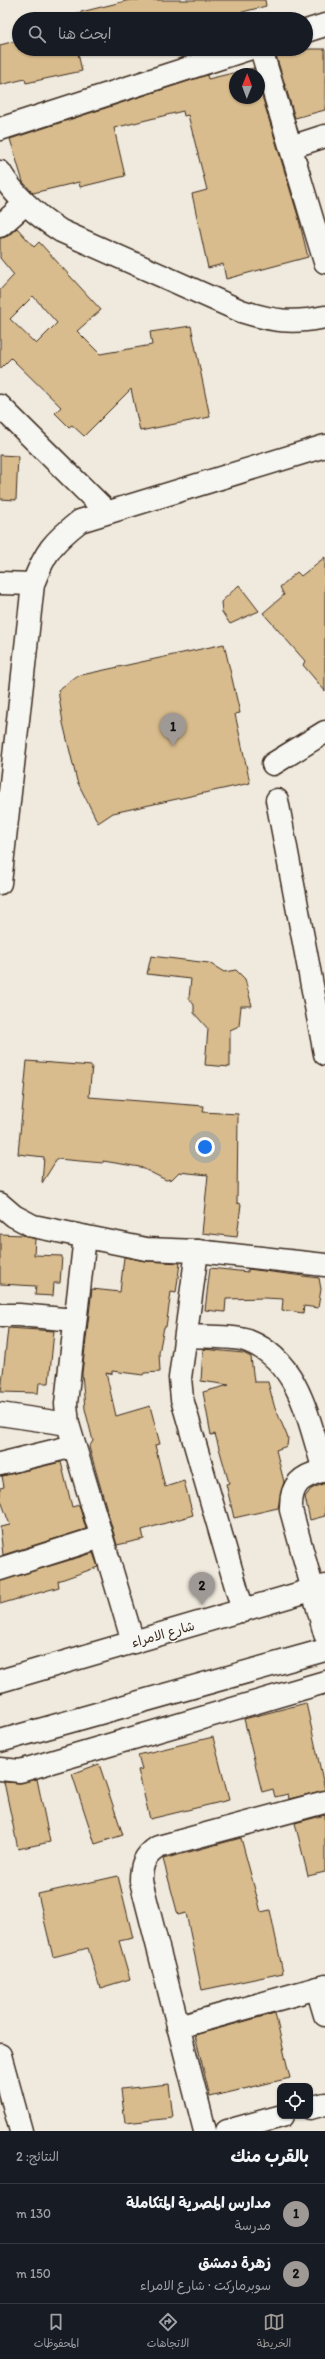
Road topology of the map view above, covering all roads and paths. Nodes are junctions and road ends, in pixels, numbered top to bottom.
1 (325, 25) edge
2 (313, 29) edge
3 (226, 56) edge
4 (263, 56) edge
5 (0, 129) edge
6 (325, 136) edge
7 (291, 147) junction
8 (0, 172) edge
9 (25, 204) junction
10 (0, 226) edge
11 (325, 262) edge
12 (325, 317) edge
13 (0, 406) edge
14 (325, 446) edge
15 (107, 512) junction
16 (0, 583) edge
17 (33, 584) junction
18 (325, 732) edge
19 (272, 764) dead end
20 (277, 800) dead end
21 (5, 806) edge
22 (0, 884) edge
23 (325, 1054) edge
24 (0, 1204) edge
25 (85, 1238) junction
26 (197, 1251) junction
27 (325, 1266) edge
28 (0, 1315) edge
29 (75, 1320) junction
30 (187, 1336) junction
31 (0, 1414) edge
32 (68, 1424) junction
33 (74, 1446) junction
34 (0, 1464) edge
35 (324, 1470) edge
36 (101, 1537) junction
37 (0, 1569) edge
38 (319, 1588) edge
39 (243, 1611) junction
40 (325, 1634) edge
41 (133, 1642) junction
42 (325, 1650) edge
43 (0, 1681) edge
44 (325, 1682) edge
45 (0, 1741) edge
46 (0, 1769) edge
47 (325, 1802) edge
48 (321, 1987) edge
49 (325, 2015) edge
50 (178, 2027) junction
51 (2, 2068) edge
52 (325, 2104) edge
53 (313, 2107) edge
54 (277, 2117) edge
55 (21, 2131) edge
56 (204, 2131) edge
57 (227, 2131) edge

1 - 2 street
3 - 5 street
4 - 7 street
6 - 7 street
7 - 11 street
8 - 9 street
9 - 10 street
9 - 12 street
13 - 15 street
14 - 15 street
15 - 17 street
16 - 17 street
17 - 21 street
18 - 19 street
20 - 23 street
21 - 22 street
24 - 25 street
25 - 26 street
25 - 29 street
26 - 27 street
26 - 30 street
28 - 29 street
29 - 32 street
30 - 35 street
30 - 39 street
31 - 32 street
32 - 33 street
33 - 34 street
33 - 36 street
35 - 38 street
36 - 37 street
36 - 41 street
38 - 39 street, شارع الامراء
38 - 40 street
39 - 41 street, شارع الامراء
41 - 43 street, شارع الامراء
42 - 45 street
44 - 46 street
47 - 50 street
48 - 49 street
48 - 50 street
50 - 56 street
51 - 55 street
52 - 53 street
54 - 57 street

